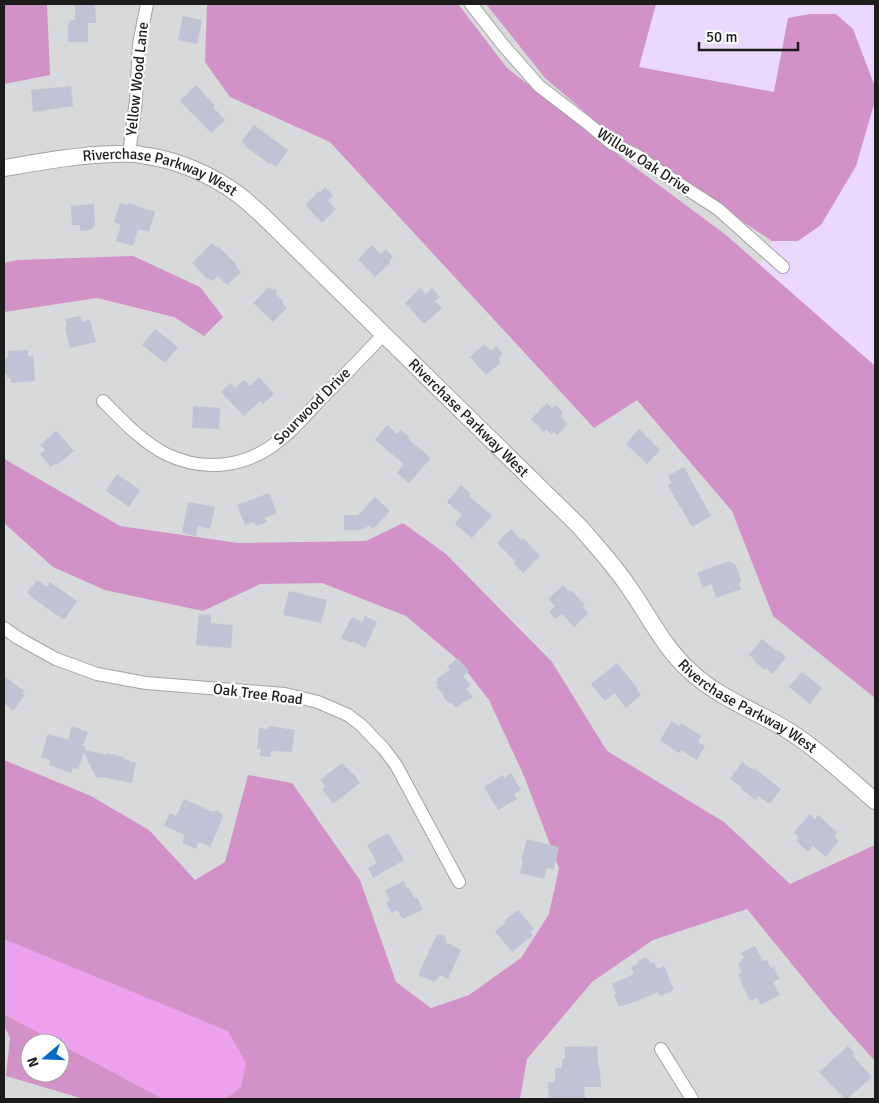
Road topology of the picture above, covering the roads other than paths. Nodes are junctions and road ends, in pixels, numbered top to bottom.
1 (146, 4) edge
2 (471, 4) edge
3 (129, 154) junction
4 (4, 168) edge
5 (783, 268) dead end
6 (384, 334) junction
7 (103, 401) dead end
8 (4, 628) edge
9 (875, 801) edge
10 (460, 882) dead end
11 (662, 1049) dead end
12 (692, 1099) edge

1 - 3 street, Yellow Wood Lane
2 - 5 street, Willow Oak Drive
3 - 4 street, Riverchase Parkway West
3 - 6 street, Riverchase Parkway West
6 - 7 street, Sourwood Drive
6 - 9 street, Riverchase Parkway West
8 - 10 street, Oak Tree Road
11 - 12 street

